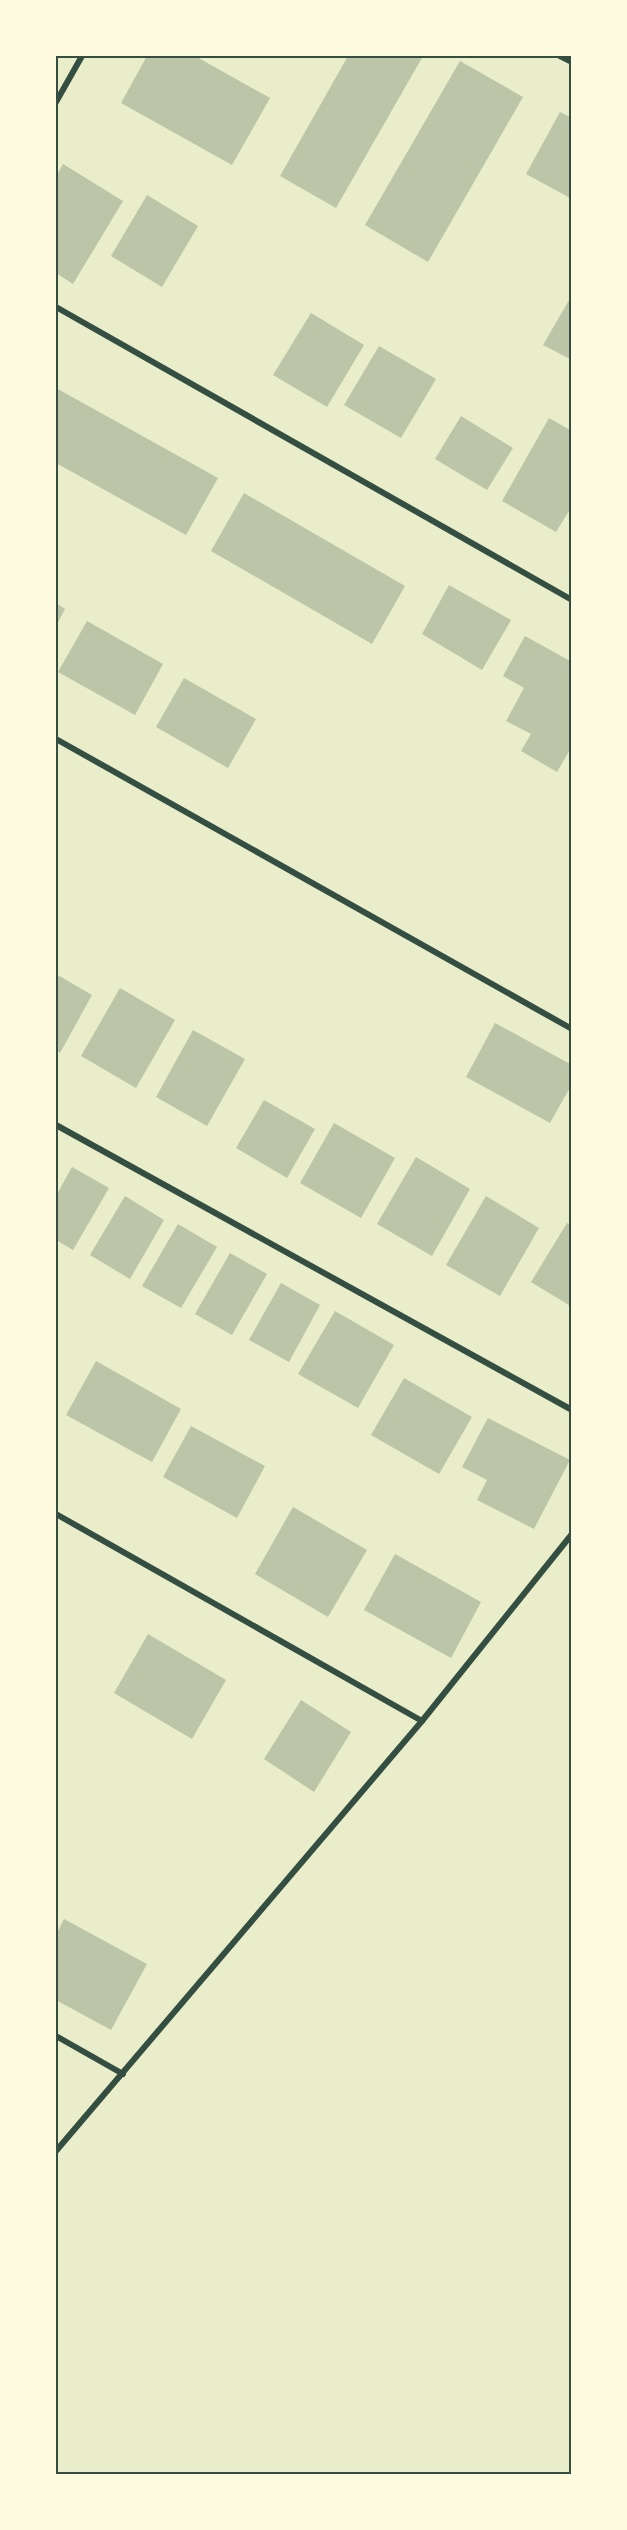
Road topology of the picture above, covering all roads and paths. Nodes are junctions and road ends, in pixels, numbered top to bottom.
1 (82, 56) edge
2 (560, 56) edge
3 (572, 62) edge
4 (56, 102) edge
5 (56, 307) edge
6 (572, 600) edge
7 (56, 739) edge
8 (572, 1029) edge
9 (56, 1125) edge
10 (572, 1410) edge
11 (56, 1514) edge
12 (572, 1534) edge
13 (422, 1721) junction
14 (56, 2036) edge
15 (123, 2074) junction
16 (56, 2151) edge

1 - 4 street
2 - 3 street
5 - 6 street
7 - 8 street
9 - 10 street
11 - 13 street
12 - 13 street
13 - 15 street
14 - 15 street
15 - 16 street

